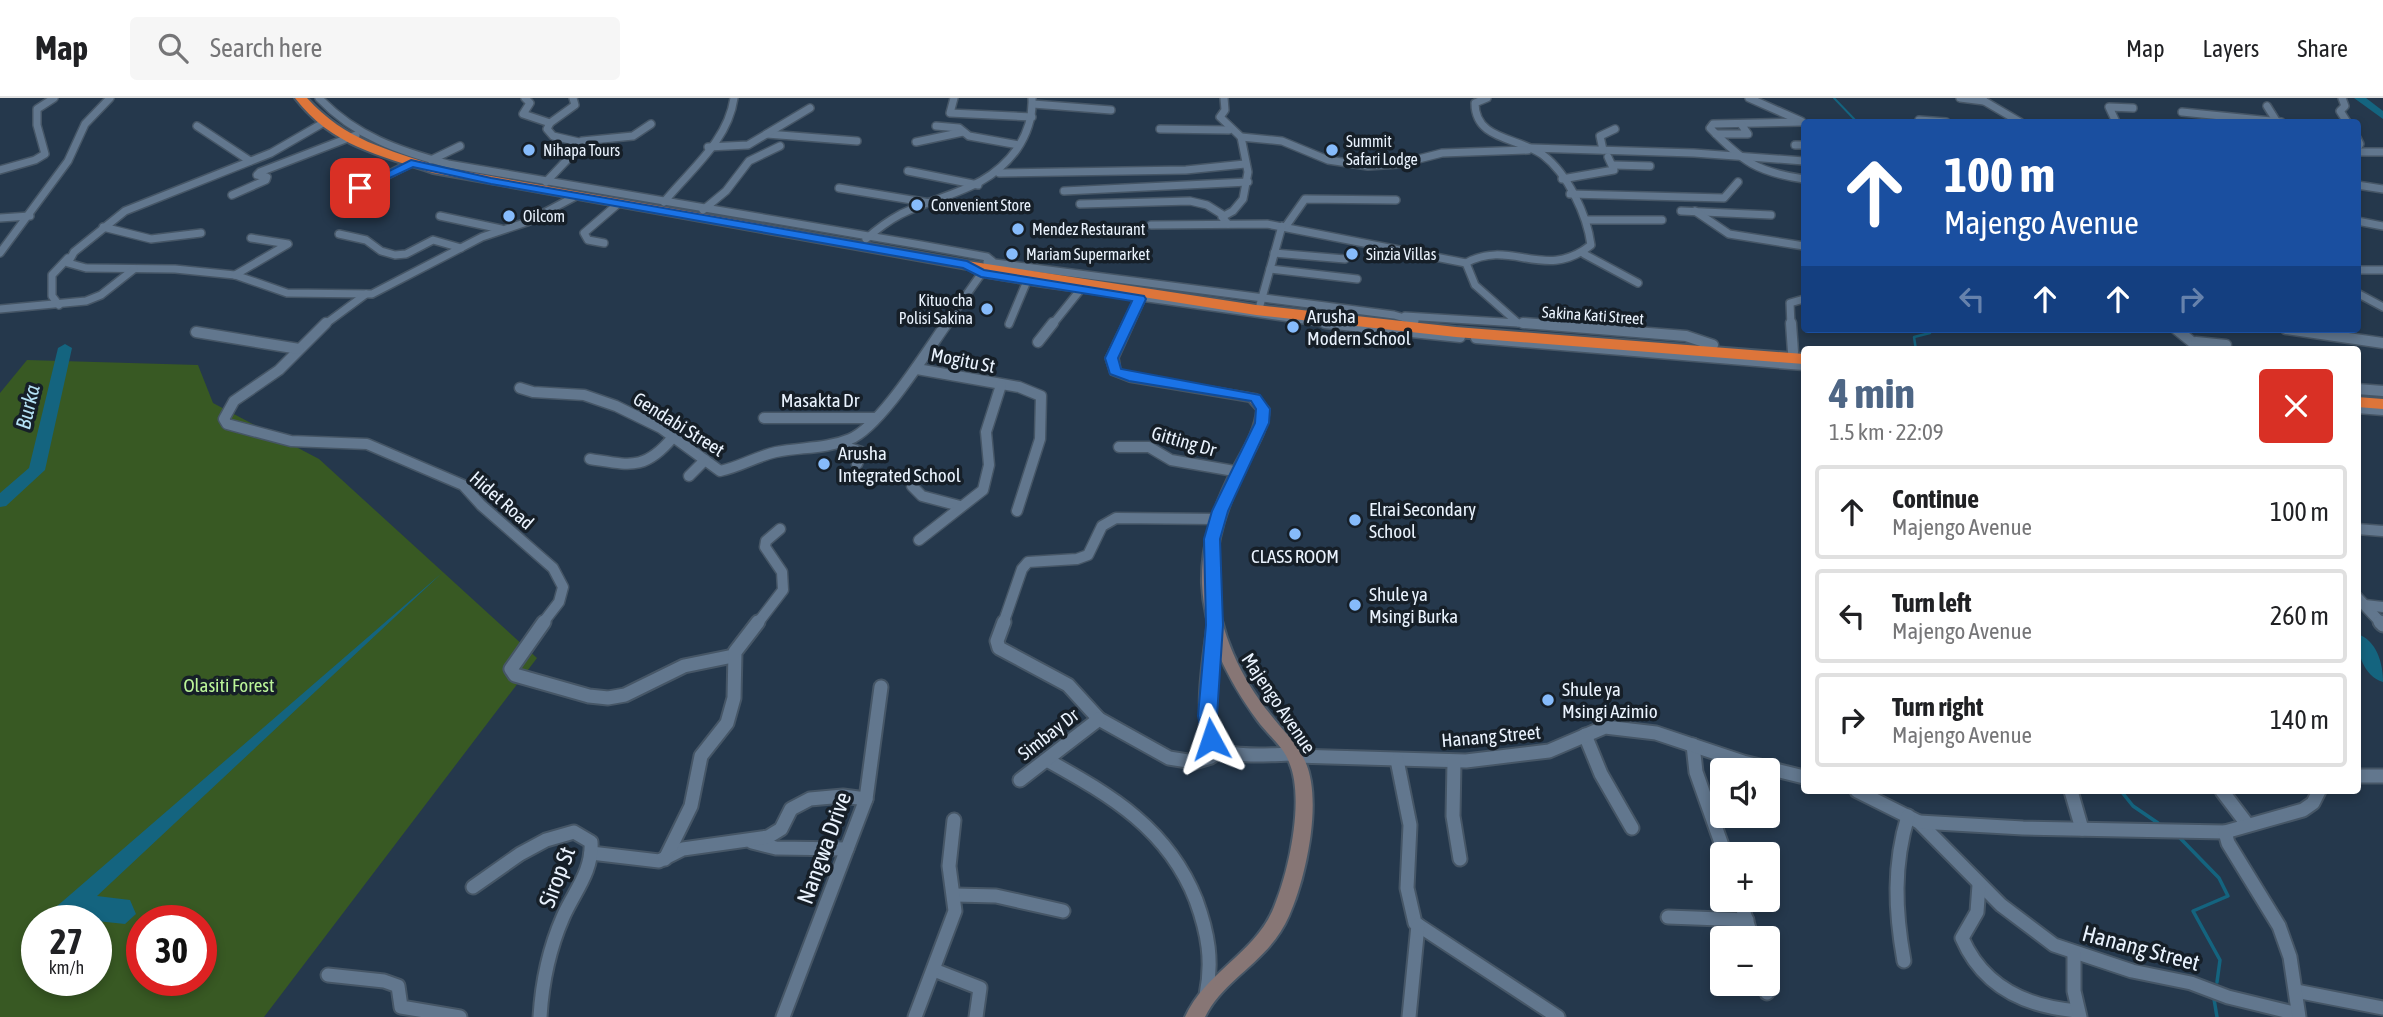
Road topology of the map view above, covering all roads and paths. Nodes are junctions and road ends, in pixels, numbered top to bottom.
1 (54, 98) edge
2 (110, 98) edge
3 (301, 98) edge
4 (319, 98) edge
5 (526, 98) edge
6 (573, 98) edge
7 (734, 98) edge
8 (954, 98) edge
9 (1224, 98) edge
10 (1487, 98) edge
11 (1749, 98) edge
12 (1960, 98) edge
13 (2342, 98) edge
14 (1981, 99) edge
15 (1033, 101) edge
16 (1472, 101) edge
17 (2267, 106) dead end
18 (810, 108) dead end
19 (2133, 108) dead end
20 (1111, 110) dead end
21 (2226, 110) dead end
22 (2182, 112) dead end
23 (1719, 116) dead end
24 (1032, 117) junction
25 (2015, 119) edge
26 (2114, 119) edge
27 (2227, 119) edge
28 (2232, 119) edge
29 (2277, 119) edge
30 (2345, 119) edge
31 (1801, 122) edge
32 (323, 123) junction
33 (550, 123) junction
34 (1801, 123) edge
35 (651, 124) dead end
36 (1726, 124) junction
37 (1741, 124) junction
38 (936, 126) dead end
39 (197, 127) dead end
40 (1160, 129) dead end
41 (1230, 130) junction
42 (1615, 130) dead end
43 (963, 132) junction
44 (362, 133) junction
45 (767, 134) junction
46 (1716, 134) junction
47 (1241, 137) junction
48 (346, 138) junction
49 (582, 141) junction
50 (857, 141) dead end
51 (916, 142) dead end
52 (1019, 145) junction
53 (1795, 145) dead end
54 (1801, 145) edge
55 (460, 146) dead end
56 (780, 146) dead end
57 (2361, 146) edge
58 (708, 148) junction
59 (1532, 149) junction
60 (1642, 152) junction
61 (2383, 152) edge
62 (1606, 154) junction
63 (1735, 155) junction
64 (431, 160) junction
65 (250, 161) junction
66 (1801, 161) edge
67 (411, 163) junction
68 (1245, 164) junction
69 (1613, 165) junction
70 (1650, 166) junction
71 (0, 170) edge
72 (908, 171) dead end
73 (999, 173) junction
74 (1657, 177) dead end
75 (1801, 179) edge
76 (1562, 180) junction
77 (1248, 182) junction
78 (1738, 182) dead end
79 (543, 185) junction
80 (978, 185) junction
81 (2361, 186) edge
82 (839, 188) dead end
83 (1690, 188) dead end
84 (2383, 189) edge
85 (348, 190) dead end
86 (1064, 191) dead end
87 (1570, 194) junction
88 (232, 195) dead end
89 (576, 196) junction
90 (1695, 196) junction
91 (1396, 200) dead end
92 (664, 201) junction
93 (619, 203) junction
94 (934, 203) junction
95 (1080, 204) dead end
96 (1681, 211) dead end
97 (1695, 211) junction
98 (700, 212) junction
99 (1223, 215) junction
100 (1771, 215) dead end
101 (30, 216) junction
102 (440, 216) dead end
103 (0, 218) edge
104 (1587, 220) junction
105 (1662, 220) dead end
106 (2361, 222) edge
107 (1228, 224) junction
108 (1151, 225) dead end
109 (1284, 226) junction
110 (2383, 226) edge
111 (103, 227) junction
112 (501, 229) junction
113 (201, 233) dead end
114 (339, 234) dead end
115 (251, 238) dead end
116 (865, 241) junction
117 (604, 243) dead end
118 (1801, 246) edge
119 (461, 248) junction
120 (0, 253) edge
121 (1274, 253) junction
122 (1584, 254) junction
123 (68, 258) junction
124 (1345, 260) dead end
125 (1466, 263) junction
126 (987, 267) junction
127 (134, 269) junction
128 (1270, 269) junction
129 (2361, 270) edge
130 (2383, 270) edge
131 (235, 275) junction
132 (1357, 279) dead end
133 (1027, 281) junction
134 (1638, 284) dead end
135 (1085, 286) junction
136 (1126, 289) junction
137 (366, 294) junction
138 (2361, 295) edge
139 (1140, 299) junction
140 (1801, 300) edge
141 (1261, 302) junction
142 (59, 305) junction
143 (2383, 307) edge
144 (0, 309) edge
145 (1399, 316) junction
146 (1415, 321) junction
147 (1518, 323) junction
148 (1009, 324) dead end
149 (196, 332) dead end
150 (2182, 333) edge
151 (2314, 333) edge
152 (1038, 342) dead end
153 (2383, 343) edge
154 (1713, 345) junction
155 (2226, 345) dead end
156 (2199, 346) edge
157 (299, 349) junction
158 (1801, 354) edge
159 (1801, 365) edge
160 (917, 369) junction
161 (1001, 385) junction
162 (520, 388) dead end
163 (2361, 392) edge
164 (2383, 394) edge
165 (2361, 402) edge
166 (2383, 404) edge
167 (2361, 408) edge
168 (2383, 410) edge
169 (764, 418) dead end
170 (875, 418) junction
171 (673, 437) junction
172 (845, 442) junction
173 (1119, 447) dead end
174 (590, 459) dead end
175 (705, 460) junction
176 (857, 464) dead end
177 (1240, 472) junction
178 (690, 476) dead end
179 (912, 486) dead end
180 (960, 506) junction
181 (1017, 511) dead end
182 (1217, 519) junction
183 (780, 529) dead end
184 (2361, 529) edge
185 (2382, 531) edge
186 (919, 540) dead end
187 (2361, 601) edge
188 (2383, 607) edge
189 (1214, 625) junction
190 (2383, 625) edge
191 (733, 656) junction
192 (881, 687) dead end
193 (1099, 719) junction
194 (1585, 735) junction
195 (1693, 745) junction
196 (1220, 749) junction
197 (1295, 755) junction
198 (1047, 760) junction
199 (1397, 760) junction
200 (1454, 762) junction
201 (1801, 776) edge
202 (2361, 776) edge
203 (2383, 776) edge
204 (1020, 780) dead end
205 (1863, 794) edge
206 (2072, 794) edge
207 (2224, 794) edge
208 (2317, 794) edge
209 (866, 799) junction
210 (1914, 819) junction
211 (954, 820) dead end
212 (2247, 824) junction
213 (1632, 828) dead end
214 (2082, 829) junction
215 (2225, 832) junction
216 (752, 842) junction
217 (1721, 842) edge
218 (847, 849) junction
219 (591, 853) junction
220 (665, 859) junction
221 (1460, 859) dead end
222 (1979, 885) junction
223 (473, 887) dead end
224 (955, 895) junction
225 (1063, 911) dead end
226 (1744, 912) edge
227 (1668, 917) dead end
228 (1746, 920) junction
229 (1418, 925) junction
230 (1748, 926) edge
231 (2074, 954) junction
232 (1904, 961) dead end
233 (934, 970) junction
234 (328, 975) dead end
235 (2296, 991) junction
236 (1206, 995) junction
237 (2383, 1007) edge
238 (2079, 1014) edge
239 (2299, 1015) edge
240 (460, 1017) edge
241 (540, 1017) edge
242 (783, 1017) edge
243 (915, 1017) edge
244 (976, 1017) edge
245 (1195, 1017) edge
246 (1409, 1017) edge
247 (1558, 1017) edge

1 - 71 street
2 - 101 street
3 - 32 highway
4 - 44 street
5 - 33 street
6 - 33 street
7 - 58 street
8 - 24 street
9 - 41 street
10 - 16 street
11 - 31 street
12 - 14 street
13 - 30 street
14 - 25 street
15 - 20 street
15 - 24 street
16 - 59 street
17 - 29 street
18 - 45 street
19 - 26 street
21 - 28 street
22 - 27 street
23 - 36 street
24 - 52 street
32 - 48 highway
32 - 65 street
33 - 49 street
34 - 37 street
35 - 49 street
36 - 37 street
36 - 46 street
37 - 46 street
38 - 43 street
39 - 65 street
40 - 41 street
41 - 47 street
42 - 62 street
43 - 51 street
43 - 52 street
44 - 48 street
44 - 64 street
45 - 50 street
45 - 58 street
46 - 63 street
47 - 59 street
47 - 68 street
48 - 67 highway
48 - 88 street
49 - 79 street
52 - 73 street
53 - 54 street
55 - 64 street
56 - 98 street
57 - 61 street
58 - 92 street
59 - 62 street
59 - 76 street
60 - 62 street
60 - 63 street
60 - 70 street
62 - 69 street
63 - 66 street
63 - 75 street
64 - 79 street
65 - 111 street
67 - 79 highway
67 - 85 street
68 - 73 street
68 - 77 street
69 - 70 street
69 - 76 street
70 - 74 street
72 - 80 street
73 - 80 street
76 - 87 street
77 - 86 street
77 - 99 street
78 - 90 street
79 - 89 highway
79 - 92 street
80 - 94 street
81 - 84 street
82 - 94 street
83 - 90 street
87 - 90 street
87 - 104 street
89 - 93 highway
89 - 112 street
91 - 109 street
92 - 98 street
93 - 98 highway
93 - 117 street
94 - 116 street
95 - 99 street
96 - 97 street
97 - 100 street
97 - 118 street
98 - 116 highway
99 - 107 street
101 - 103 street
101 - 120 street
102 - 112 street
104 - 105 street
104 - 122 street
106 - 110 street
107 - 108 street
107 - 109 street
109 - 121 street
109 - 125 street
111 - 113 street
111 - 123 street
112 - 119 street
114 - 119 street
115 - 131 street
116 - 126 highway
116 - 126 street
119 - 137 street
121 - 124 street
121 - 128 street
122 - 125 street
122 - 134 street
123 - 127 street
123 - 142 street
125 - 147 street, Sakina Kati Street
126 - 133 street
126 - 135 highway
126 - 141 street
126 - 160 street
127 - 131 street
127 - 142 street
128 - 132 street
128 - 141 street
129 - 130 street
131 - 137 street
133 - 135 street
133 - 148 street
135 - 136 highway
135 - 139 street
135 - 152 street
136 - 139 highway
136 - 141 highway
137 - 157 street, Hidet Road
138 - 143 street
139 - 158 highway
139 - 159 street
139 - 177 street, Majengo Avenue
140 - 158 street
141 - 145 street
141 - 146 highway
142 - 144 street
145 - 146 street
145 - 147 street
146 - 154 highway
147 - 154 street, Sakina Kati Street
149 - 157 street
150 - 156 street
151 - 153 street
154 - 158 highway
155 - 156 street
157 - 191 street, Hidet Road
160 - 161 street, Mogitu St
160 - 170 street
161 - 180 street
161 - 181 street, Mogitu St
162 - 171 street, Gendabi Street
163 - 164 highway
165 - 166 highway
167 - 168 street
169 - 170 street, Masakta Dr
170 - 172 street
171 - 174 street
171 - 175 street, Gendabi Street
172 - 175 street, Gendabi Street
172 - 176 street
173 - 177 street, Gitting Dr
175 - 178 street
177 - 182 street, Majengo Avenue
179 - 180 street
180 - 186 street
182 - 189 street, Majengo Avenue
182 - 193 street
183 - 191 street
184 - 185 street
187 - 188 street
187 - 190 street
189 - 196 street
189 - 197 street, Majengo Avenue
191 - 220 street
192 - 209 street, Nangwa Drive
193 - 196 street
193 - 198 street, Simbay Dr
194 - 195 street, Hanang Street
194 - 200 street, Hanang Street
194 - 213 street
195 - 201 street, Hanang Street
195 - 217 street
196 - 197 street, Hanang Street
197 - 199 street, Hanang Street
197 - 236 street, Majengo Avenue
198 - 204 street, Simbay Dr
198 - 236 street
199 - 200 street, Hanang Street
199 - 229 street
200 - 221 street
202 - 203 street
205 - 210 street, Hanang Street
206 - 214 street
207 - 212 street
208 - 212 street
209 - 216 street
209 - 218 street, Nangwa Drive
210 - 214 street
210 - 222 street, Hanang Street
210 - 232 street
211 - 224 street
212 - 215 street
214 - 215 street
215 - 235 street
216 - 218 street
216 - 220 street
218 - 242 street, Nangwa Drive
219 - 220 street
219 - 223 street, Sirop St
219 - 241 street, Sirop St
222 - 231 street, Hanang Street
222 - 238 street
224 - 225 street
224 - 233 street
226 - 228 street
227 - 228 street
228 - 230 street
229 - 246 street
229 - 247 street
231 - 238 street
231 - 239 street, Hanang Street
233 - 243 street
233 - 244 street
234 - 240 street
235 - 237 street
235 - 239 street
236 - 245 street, Majengo Avenue

